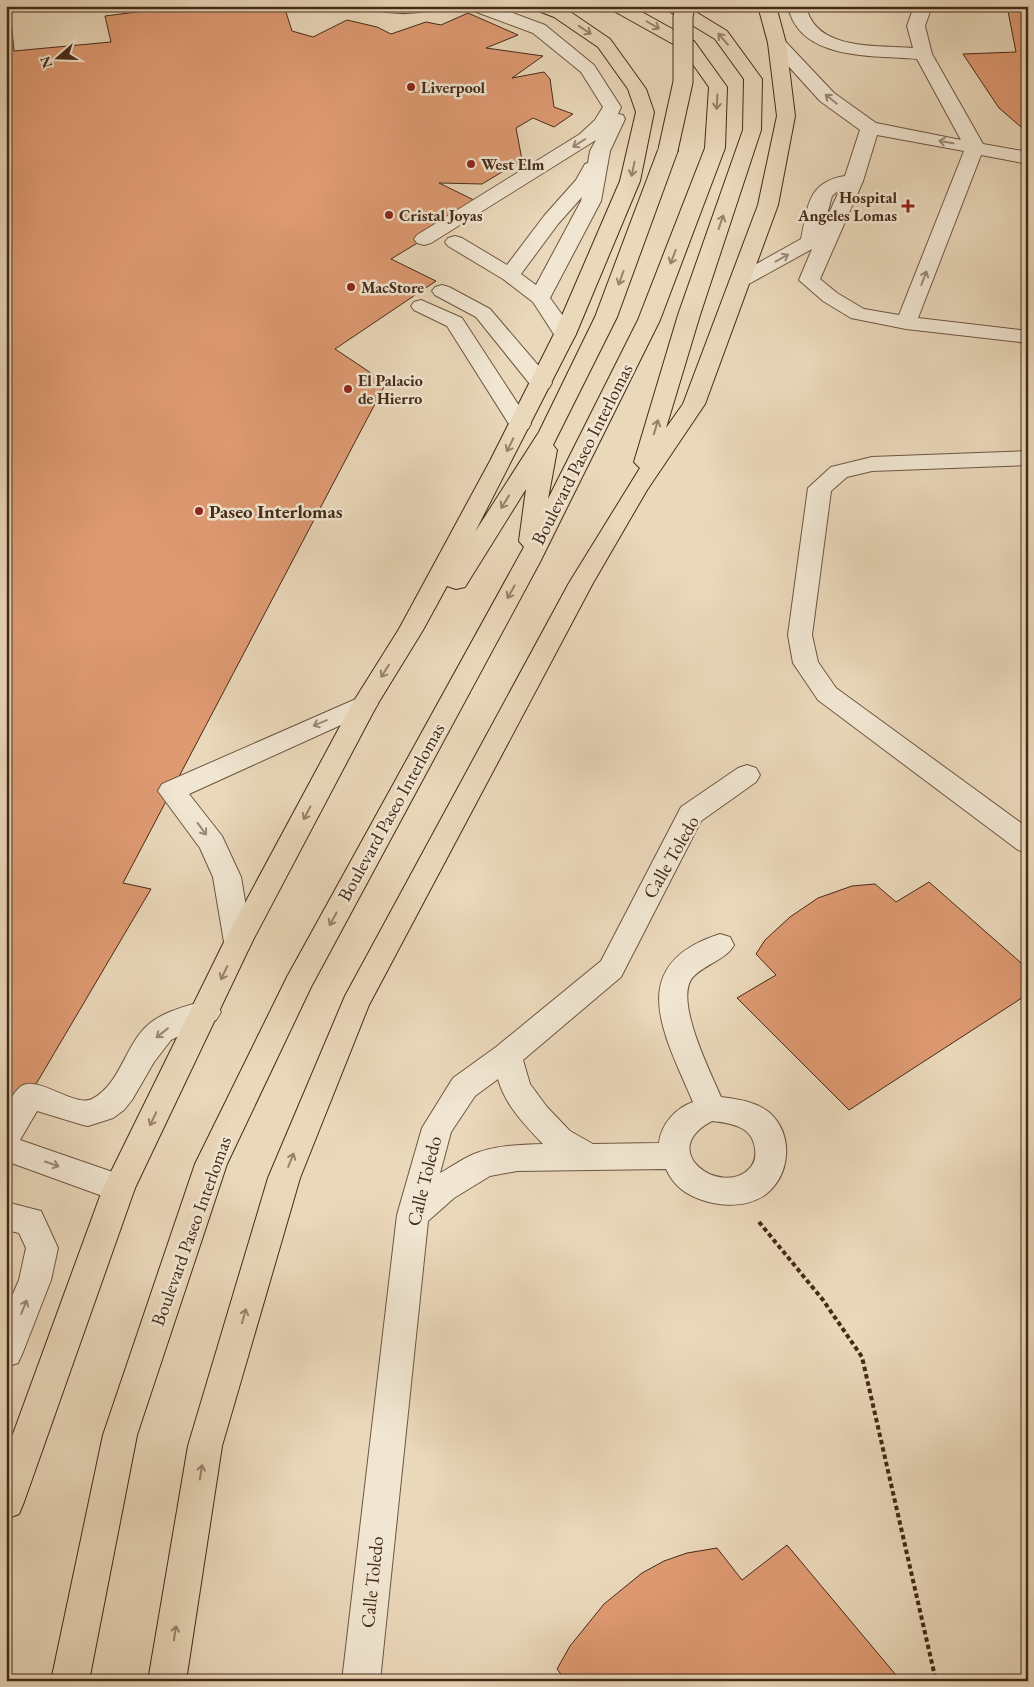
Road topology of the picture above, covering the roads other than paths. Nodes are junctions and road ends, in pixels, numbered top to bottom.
1 (381, 6) edge
2 (426, 6) edge
3 (477, 6) edge
4 (542, 6) edge
5 (618, 6) edge
6 (673, 6) edge
7 (685, 6) edge
8 (767, 6) edge
9 (797, 6) edge
10 (923, 6) edge
11 (777, 43) junction
12 (923, 54) junction
13 (624, 99) junction
14 (870, 128) junction
15 (975, 147) junction
16 (600, 151) junction
17 (1028, 158) edge
18 (853, 181) junction
19 (424, 239) dead end
20 (455, 242) dead end
21 (510, 275) junction
22 (740, 281) junction
23 (442, 291) dead end
24 (540, 298) junction
25 (421, 306) dead end
26 (906, 323) junction
27 (565, 334) junction
28 (1028, 337) edge
29 (541, 383) junction
30 (520, 424) junction
31 (550, 432) junction
32 (1028, 458) edge
33 (636, 490) junction
34 (528, 562) junction
35 (411, 630) junction
36 (365, 704) junction
37 (747, 775) dead end
38 (1028, 843) edge
39 (238, 942) junction
40 (720, 945) dead end
41 (206, 1012) junction
42 (507, 1056) junction
43 (711, 1108) junction
44 (6, 1135) edge
45 (6, 1148) edge
46 (675, 1156) junction
47 (588, 1157) junction
48 (119, 1188) junction
49 (413, 1215) junction
50 (6, 1216) edge
51 (6, 1352) edge
52 (6, 1502) edge
53 (70, 1681) edge
54 (167, 1681) edge
55 (361, 1681) edge

1 - 2 street
3 - 13 street
4 -> 13 main road
5 -> 34 main road, Boulevard Paseo Interlomas
33 -> 6 main road
7 -> 31 main road, bridge
8 - 11 main road
9 - 12 street
10 - 12 street
14 -> 11 street
11 - 22 main road
12 - 15 street
13 - 16 street
13 -> 19 street
13 -> 27 main road
15 -> 14 street
14 - 18 street
15 - 17 street
26 -> 15 street
16 - 21 street
16 - 24 street
22 -> 18 street
18 - 26 street
20 - 21 street
21 - 24 street
22 - 33 main road
23 - 29 street
24 - 27 street
25 - 30 street
26 - 28 street
27 - 29 main road
29 - 30 main road
30 -> 35 main road
31 - 34 main road
31 -> 35 main road
32 - 38 street
54 -> 33 main road
34 -> 53 main road, Boulevard Paseo Interlomas
35 -> 36 main road
36 -> 39 main road
36 -> 39 street
37 - 42 street, Calle Toledo
39 -> 41 main road
40 - 43 street
41 -> 44 street
41 -> 48 main road
42 - 47 street
42 - 49 street, Calle Toledo
43 - 46 street
43 - 46 street
45 -> 48 street
46 - 47 street
47 - 49 street
48 - 52 main road
49 - 55 street, Calle Toledo
51 -> 50 street

